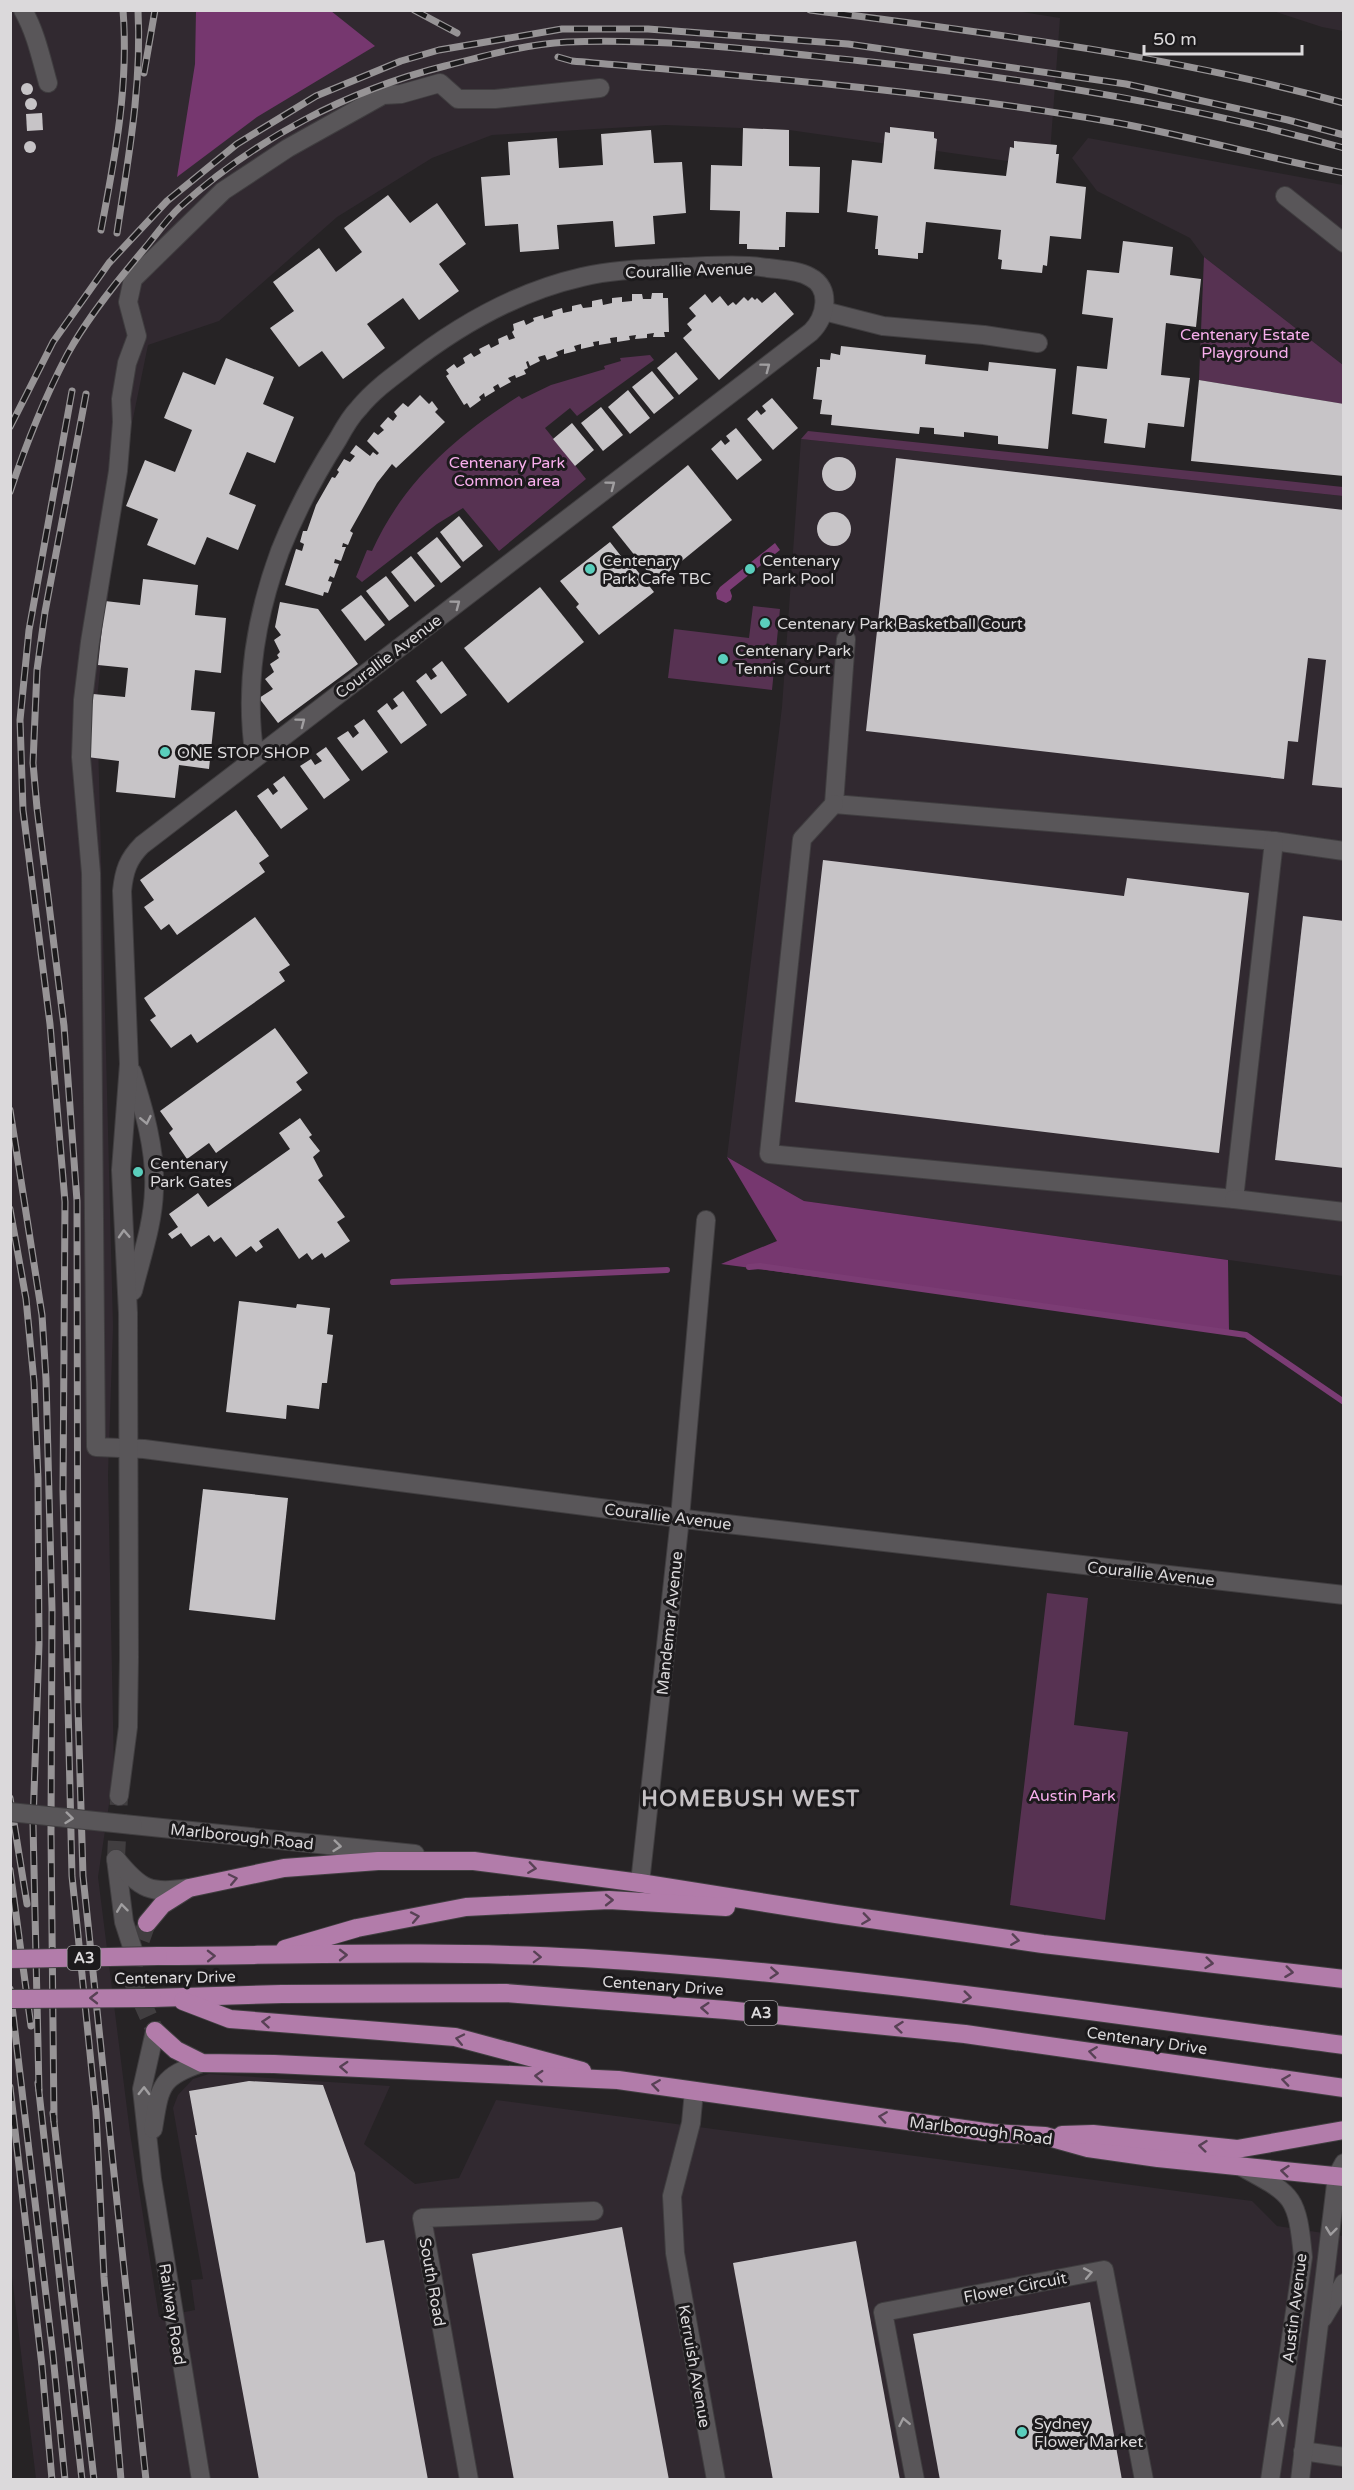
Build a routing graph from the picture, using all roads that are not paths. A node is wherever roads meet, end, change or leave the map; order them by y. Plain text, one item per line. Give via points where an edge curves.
1 (23, 10) edge
2 (48, 83) dead end
3 (600, 87) dead end
4 (1285, 196) dead end
5 (1344, 243) edge
6 (824, 311) junction
7 (1038, 343) dead end
8 (846, 639) dead end
9 (255, 758) junction
10 (834, 804) junction
11 (1275, 841) junction
12 (1344, 851) edge
13 (129, 1064) junction
14 (122, 1190) junction
15 (154, 1190) junction
16 (1234, 1199) junction
17 (1344, 1212) edge
18 (706, 1220) dead end
19 (128, 1313) junction
20 (128, 1449) junction
21 (680, 1518) junction
22 (1344, 1595) edge
23 (119, 1796) tunnel mouth
24 (10, 1812) edge
25 (474, 1861) junction
26 (640, 1883) junction
27 (189, 1888) junction
28 (836, 1914) junction
29 (147, 1923) tunnel mouth
30 (263, 1955) junction
31 (135, 1956) dead end
32 (10, 1959) edge
33 (1344, 1979) edge
34 (10, 1998) edge
35 (175, 1998) junction
36 (155, 2031) joint
37 (1344, 2045) edge
38 (202, 2063) junction
39 (618, 2080) junction
40 (1344, 2088) edge
41 (694, 2091) junction
42 (1344, 2130) edge
43 (1045, 2136) junction
44 (150, 2149) junction
45 (1240, 2166) junction
46 (1341, 2172) edge
47 (594, 2211) dead end
48 (1344, 2283) edge
49 (1319, 2325) junction
50 (1303, 2451) junction
51 (1344, 2457) edge
52 (201, 2480) edge
53 (469, 2480) edge
54 (716, 2480) edge
55 (915, 2480) edge
56 (1144, 2480) edge
57 (1270, 2480) edge
58 (1300, 2480) edge

1 - 2 street
3 - 20 street via 495,99 458,99 440,83 383,95 316,131 223,191 133,279 128,302 137,336 127,363 121,399 118,471 90,642 81,757 91,873 96,1447
4 - 5 street
6 - 7 street via 883,326
9 -> 6 street, Courallie Avenue via 811,332
6 - 9 street, Courallie Avenue via 820,286 802,273 716,266 609,272 581,277 495,308 442,338 383,384 357,410 316,473 290,525 272,575 259,621 250,700
8 - 10 street
9 - 13 street, Courallie Avenue via 142,845 125,869 122,891
10 - 11 street
10 - 16 street via 802,839 769,1154
11 - 12 street
11 - 16 street
13 - 14 street, Courallie Avenue
13 -> 15 street, Courallie Avenue via 146,1116
14 - 15 street
19 -> 14 street, Courallie Avenue
15 - 19 street, Courallie Avenue via 151,1222
16 - 17 street
18 - 21 street, Mandemar Avenue
19 - 20 street, Courallie Avenue
20 - 21 street, Courallie Avenue
20 - 23 street via 128,1715
21 - 22 street, Courallie Avenue
21 - 26 street, Mandemar Avenue
24 -> 25 street, Marlborough Road, bridge
25 -> 26 highway
27 -> 25 highway via 284,1868
26 - 28 highway
27 - 29 highway via 162,1905
31 -> 27 street via 124,1922 116,1858 146,1888 164,1892
30 -> 28 highway via 357,1928 466,1907 609,1900
28 -> 33 highway via 1043,1944
32 -> 30 highway, Centenary Drive / A3, bridge
30 -> 37 highway, Centenary Drive / A3 via 546,1957 797,1975
35 -> 34 highway, Centenary Drive / A3, bridge
39 -> 35 highway via 455,2037 230,2019
40 -> 35 highway, Centenary Drive / A3 via 965,2034 692,2007 506,1993
36 - 38 highway via 176,2050
44 -> 36 street, Railway Road via 142,2090
39 -> 38 highway
38 - 44 street, Railway Road via 178,2071 160,2090
41 -> 39 highway, Marlborough Road
43 -> 41 highway, Marlborough Road via 992,2133
41 - 54 street, Kerruish Avenue via 691,2123 672,2196 675,2253
42 -> 43 highway via 1237,2149 1093,2134
43 - 45 highway, Marlborough Road via 1088,2148
44 - 52 street, Railway Road
46 -> 45 highway, Marlborough Road
57 -> 45 street, Austin Avenue via 1303,2257 1295,2206 1284,2190
46 -> 49 street, Austin Avenue
47 - 53 street, South Road via 422,2218
48 - 49 street, Austin Avenue
49 - 50 street, Austin Avenue
50 - 51 street
50 - 58 street, Austin Avenue
55 -> 56 street, Flower Circuit via 883,2312 1104,2270

